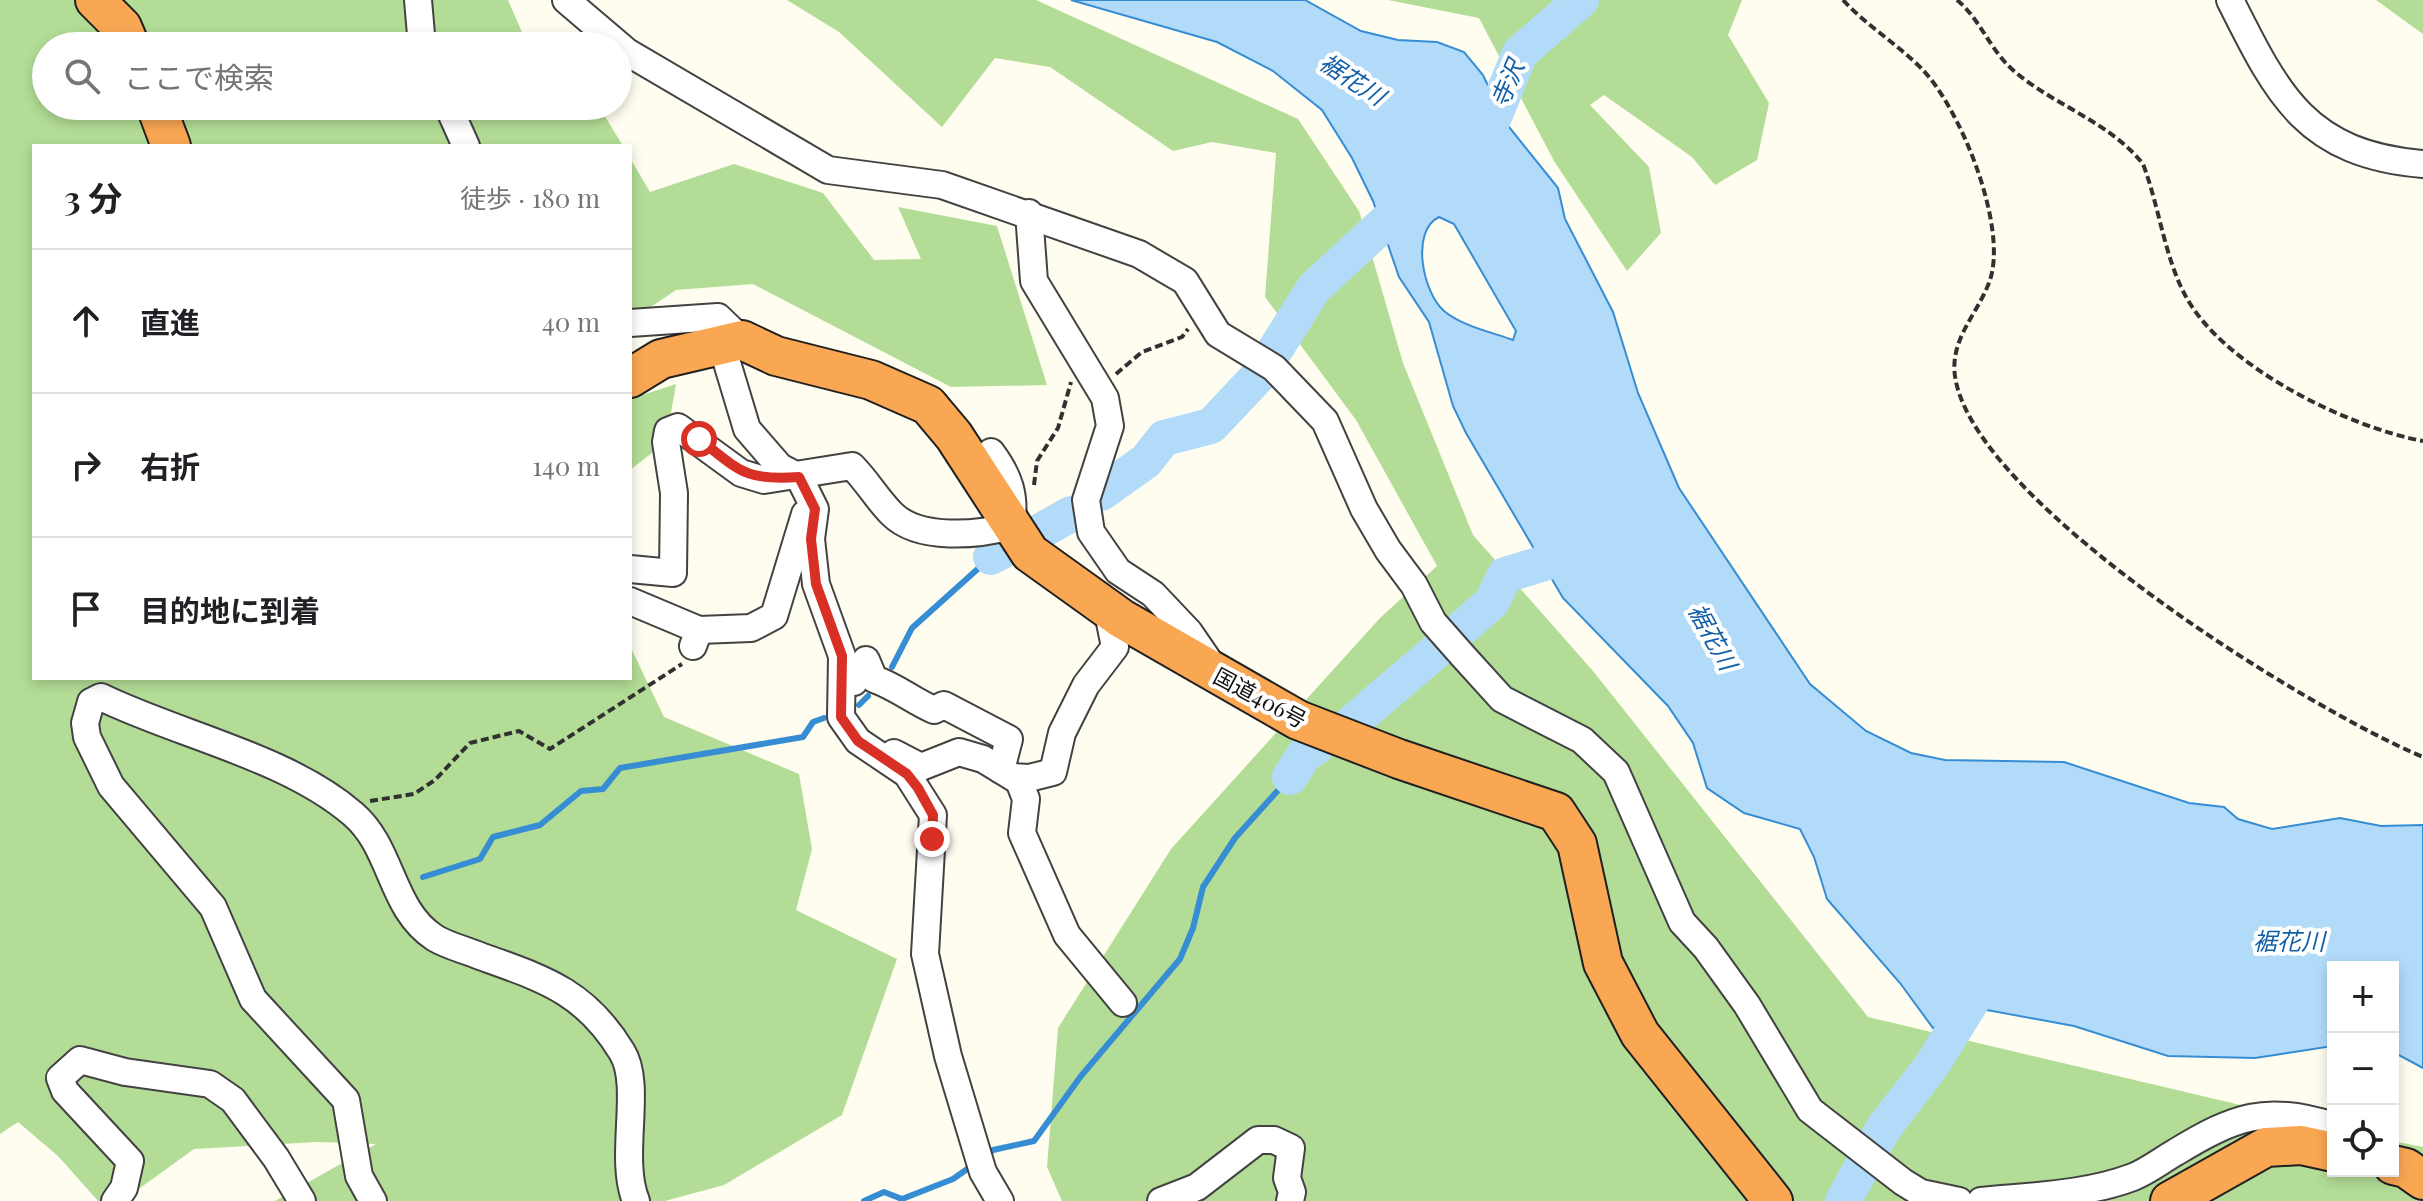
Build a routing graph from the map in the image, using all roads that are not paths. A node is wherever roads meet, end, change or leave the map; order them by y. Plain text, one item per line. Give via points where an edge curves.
1 (95, 0) edge
2 (418, 0) edge
3 (566, 0) edge
4 (2230, 0) edge
5 (124, 32) edge
6 (421, 32) edge
7 (604, 32) edge
8 (632, 55) edge
9 (161, 120) edge
10 (454, 120) edge
11 (170, 144) edge
12 (465, 144) edge
13 (2423, 164) edge
14 (1029, 213) junction
15 (632, 323) edge
16 (732, 343) junction
17 (632, 377) edge
18 (991, 452) dead end
19 (804, 488) junction
20 (1011, 526) junction
21 (632, 569) edge
22 (632, 602) edge
23 (1107, 608) junction
24 (842, 675) junction
25 (1221, 678) junction
26 (875, 752) junction
27 (1007, 774) junction
28 (1123, 1003) dead end
29 (2327, 1124) edge
30 (2327, 1151) edge
31 (115, 1201) edge
32 (302, 1201) edge
33 (373, 1201) edge
34 (636, 1201) edge
35 (1000, 1201) edge
36 (1161, 1201) edge
37 (1290, 1201) edge
38 (1773, 1201) edge
39 (1959, 1201) edge
40 (1981, 1201) edge
41 (2170, 1201) edge

1 - 5 highway
2 - 6 street
3 - 7 street
4 - 13 street via 2281,91 2316,130 2374,159
8 - 14 street via 828,170 942,185
9 - 11 highway
10 - 12 street
14 - 25 street via 1034,281 1105,398 1110,426 1086,500 1091,532 1118,571 1153,594 1189,632
14 - 39 street via 1139,254 1185,281 1218,334 1274,368 1302,395 1325,421 1364,509 1433,622 1502,699 1582,740 1616,772 1682,922 1747,1005 1799,1097 1821,1120 1921,1193
15 - 16 street via 718,317
16 - 17 highway via 661,359
16 - 19 street via 747,429
16 - 20 highway, 国道406号 via 871,380 928,405
18 - 20 street via 1005,471 1015,502
19 - 20 street via 852,466 893,516 929,531 979,534
19 - 21 street via 741,473 689,433 678,427 668,431 673,573
19 - 22 street via 774,616 751,628 696,638 688,628
19 - 24 street via 815,509 811,539 816,584 842,656
20 - 23 highway, 国道406号 via 1030,553
23 - 25 highway, 国道406号
23 - 27 street via 1115,647 1086,685 1062,733 1053,772 1029,778
24 - 26 street via 841,717 858,741
24 - 27 street via 854,682 866,660 874,679 900,688 912,700 934,710 944,705 1009,739
25 - 38 highway, 国道406号 via 1298,720 1556,812 1577,844 1603,963 1640,1034
26 - 27 street via 892,752 921,767 959,752
26 - 35 street via 907,774 933,815 925,954 983,1172
27 - 28 street via 1019,781 1026,799 1022,833 1067,935
29 - 40 street via 2299,1115 2256,1116 2218,1126 2134,1177 2076,1191
30 - 41 highway via 2301,1145 2266,1147
31 - 32 street via 130,1161 65,1091 60,1078 80,1060 210,1084 233,1100
33 - 34 street via 359,1176 346,1100 253,999 213,907 111,786 87,737 91,702 101,697 292,776 353,813 374,837 416,924 439,940 545,980 596,1012 624,1056 629,1092 627,1171
36 - 37 street via 1197,1187 1258,1140 1291,1148

